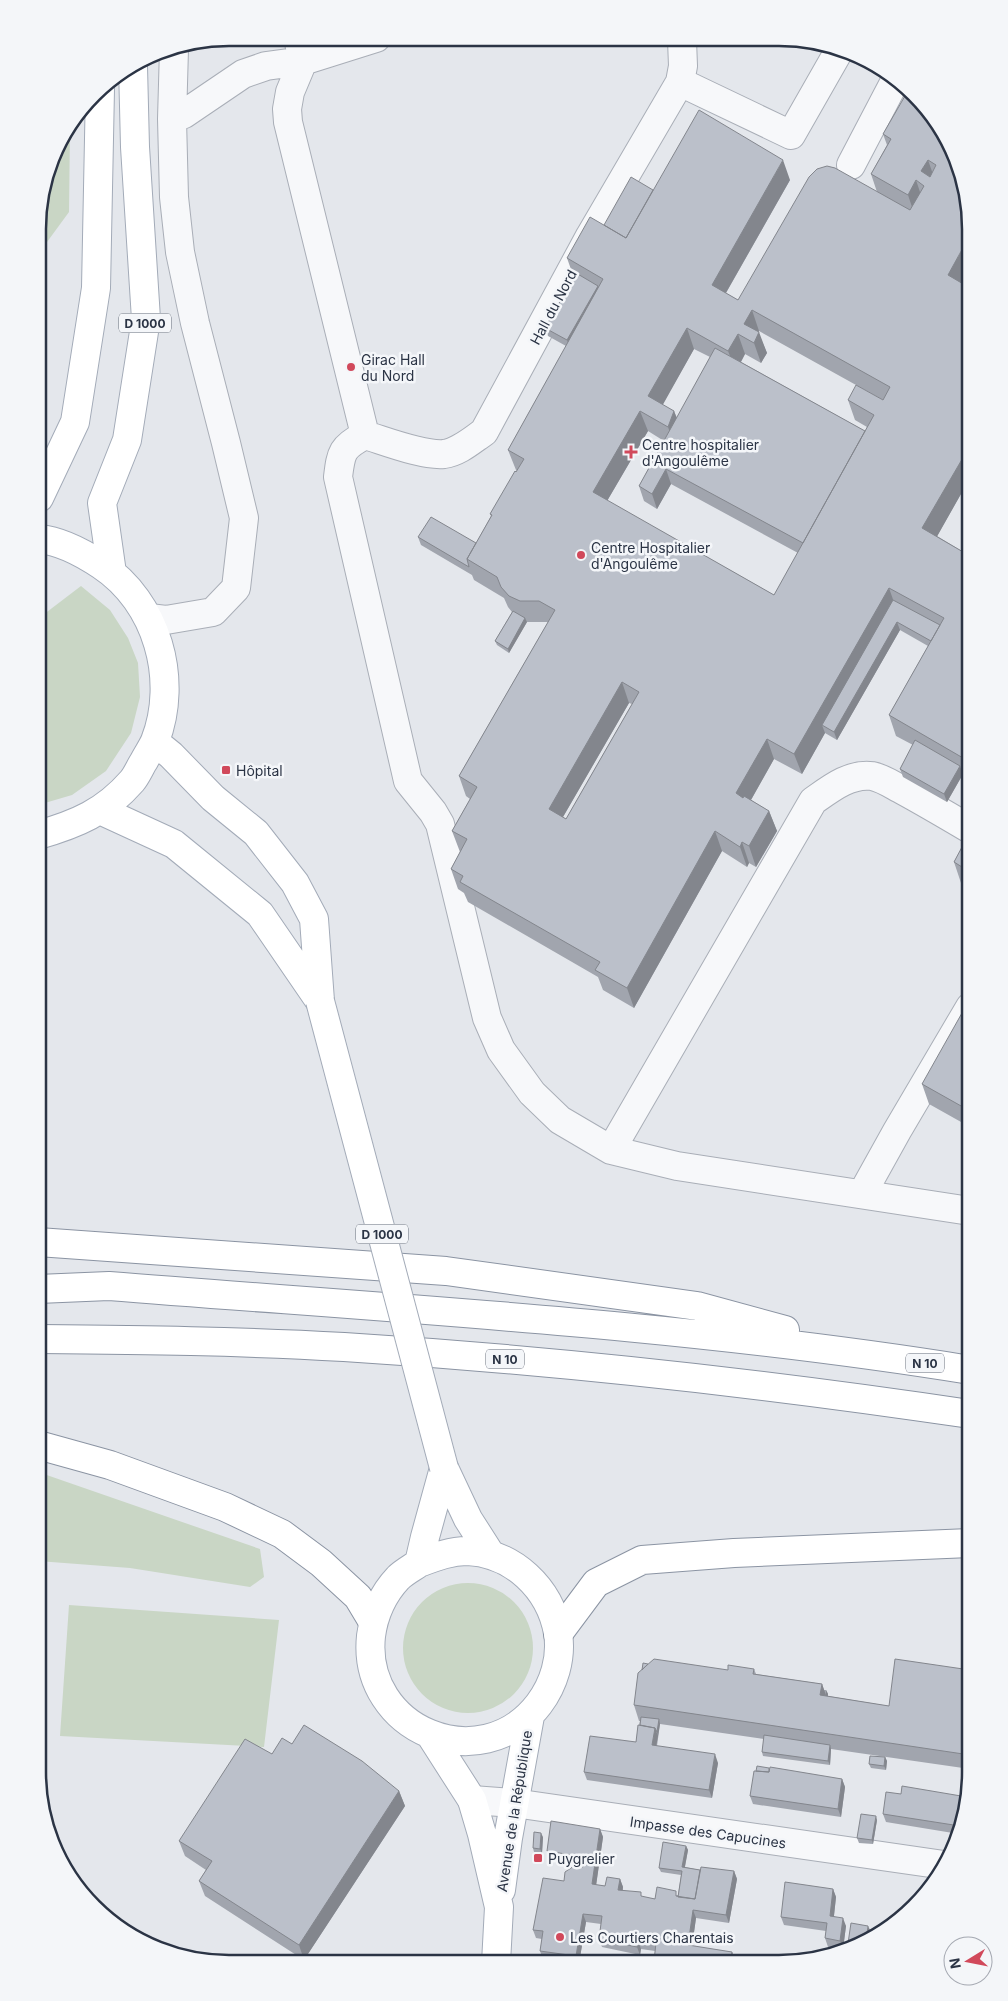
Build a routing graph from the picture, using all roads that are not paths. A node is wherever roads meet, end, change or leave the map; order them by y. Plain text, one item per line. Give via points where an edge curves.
1 (321, 46) edge
2 (682, 46) edge
3 (300, 49) edge
4 (174, 55) edge
5 (836, 55) edge
6 (134, 73) edge
7 (680, 82) junction
8 (892, 86) edge
9 (100, 100) edge
10 (172, 119) junction
11 (851, 165) dead end
12 (365, 435) junction
13 (46, 483) edge
14 (46, 540) edge
15 (112, 573) junction
16 (149, 618) junction
17 (155, 742) junction
18 (100, 810) junction
19 (962, 824) edge
20 (46, 833) edge
21 (320, 1001) junction
22 (962, 1021) edge
23 (611, 1150) junction
24 (865, 1194) junction
25 (962, 1210) edge
26 (46, 1243) edge
27 (46, 1289) edge
28 (46, 1339) edge
29 (881, 1356) junction
30 (962, 1369) edge
31 (962, 1413) edge
32 (46, 1447) edge
33 (444, 1468) junction
34 (962, 1543) edge
35 (491, 1555) junction
36 (419, 1563) junction
37 (373, 1622) junction
38 (558, 1634) junction
39 (530, 1716) junction
40 (431, 1736) junction
41 (472, 1800) junction
42 (514, 1803) junction
43 (936, 1864) edge
44 (499, 1907) junction
45 (496, 1955) edge

1 - 3 street
2 - 7 street, Hall du Nord
3 - 10 street via 243,74
3 - 12 street via 286,110 288,122
4 - 10 street
5 - 7 street via 790,135
6 - 15 main road, D 1000 via 135,147 146,319 127,440 102,503
7 - 12 street, Hall du Nord via 590,236 484,432 463,447 444,454
8 - 11 street
9 - 13 main road via 96,288 75,422
10 - 16 street via 174,197 180,252 194,323 244,518 236,588 213,612 166,620
12 - 23 street via 349,444 341,455 338,477 408,782 440,824 487,1018 500,1050 532,1093 560,1120
14 - 15 main road via 81,552
15 - 16 main road via 133,594
16 - 17 main road via 160,647 165,677 163,710
17 - 18 main road via 133,780
17 - 21 main road, D 1000 via 213,798 256,833 295,883 314,919
18 - 20 main road via 70,826
18 - 21 main road, D 1000 via 174,844 260,914
19 - 23 street via 872,776 843,781 813,801
21 - 33 main road, D 1000, bridge
22 - 24 street via 897,1131
23 - 24 street via 677,1166
24 - 25 street
26 - 29 main road via 456,1272 697,1306
27 - 29 main road, N 10 via 119,1287 706,1334
28 - 31 main road, N 10 via 342,1347 513,1360 742,1383
29 - 30 main road, N 10
32 - 37 main road via 110,1465 225,1507 282,1534 321,1563 358,1597
33 - 35 main road, D 1000 via 468,1519
33 - 36 main road, D 1000
34 - 38 main road via 642,1560 596,1583
35 - 36 main road via 466,1551 442,1554
35 - 38 main road via 516,1566 537,1584 551,1608
36 - 37 main road via 398,1578 383,1598
37 - 40 main road via 370,1649 375,1677 387,1702 407,1722
38 - 39 main road via 558,1664 548,1692
39 - 40 main road via 509,1731 484,1740 457,1741
39 - 42 main road, Avenue de la République
40 - 41 main road, Avenue de la République
41 - 42 street, Impasse des Capucines
41 - 44 main road, Avenue de la République
42 - 43 street, Impasse des Capucines
42 - 44 main road, Avenue de la République
44 - 45 main road, Avenue de la République

